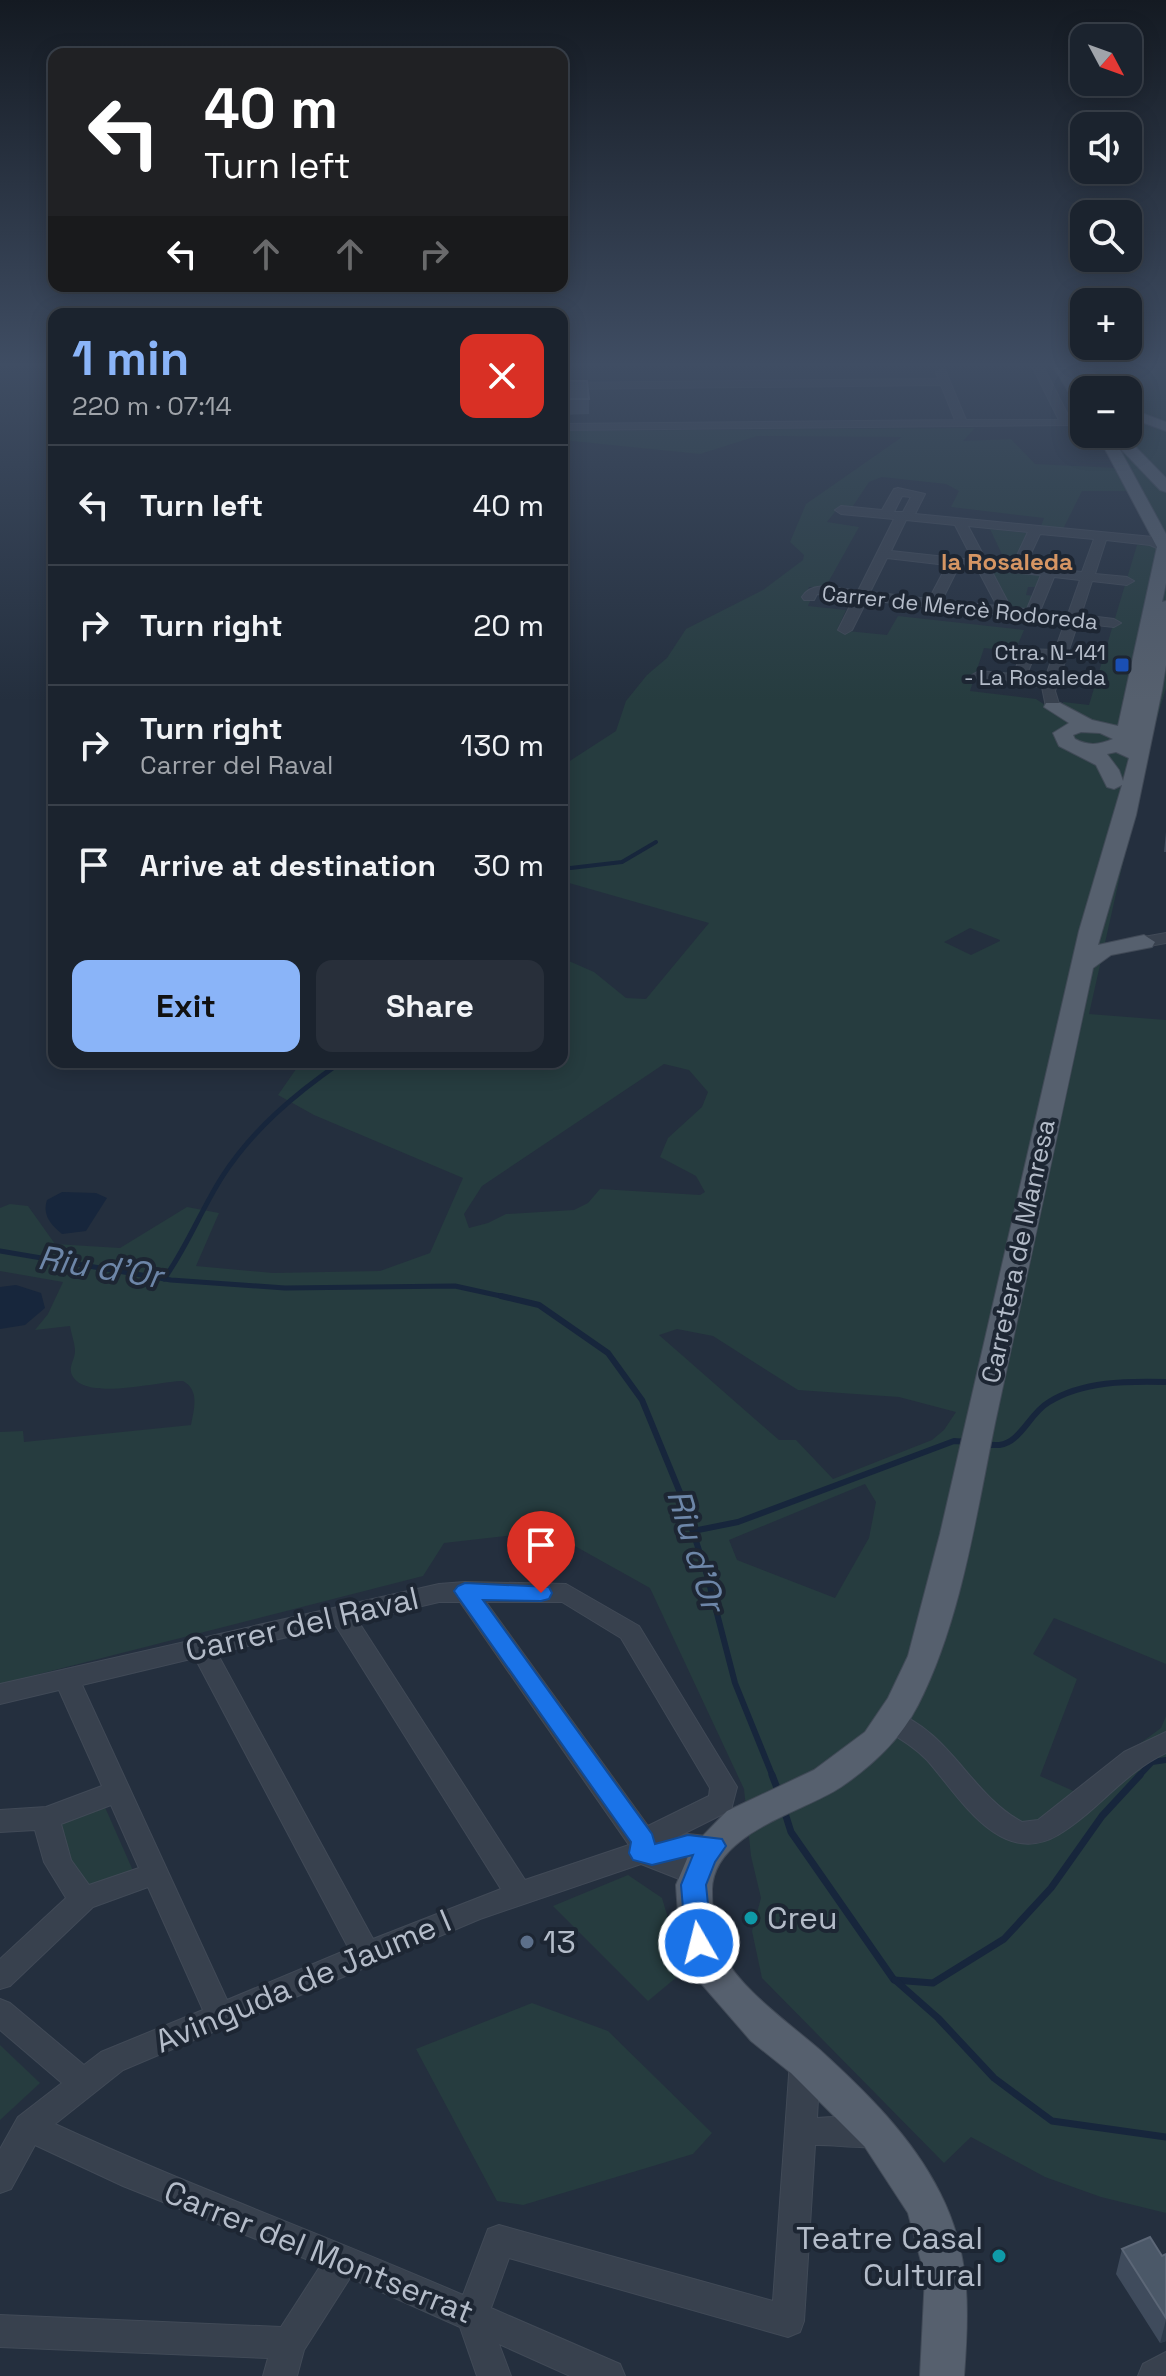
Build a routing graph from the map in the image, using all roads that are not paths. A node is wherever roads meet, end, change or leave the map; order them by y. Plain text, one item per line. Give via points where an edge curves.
1 (1130, 479) edge
2 (841, 510) dead end
3 (886, 515) junction
4 (907, 517) junction
5 (960, 523) junction
6 (1035, 530) junction
7 (1101, 537) junction
8 (1159, 544) edge
9 (888, 555) junction
10 (955, 562) junction
11 (982, 565) junction
12 (1017, 569) junction
13 (1049, 572) junction
14 (1087, 576) junction
15 (1127, 581) dead end
16 (867, 596) junction
17 (809, 597) dead end
18 (1162, 599) edge
19 (934, 603) junction
20 (1006, 611) junction
21 (1032, 614) junction
22 (1073, 618) junction
23 (1114, 623) dead end
24 (845, 630) dead end
25 (1060, 655) junction
26 (1166, 664) edge
27 (979, 675) dead end
28 (1018, 679) junction
29 (1050, 684) junction
30 (1153, 690) junction
31 (1132, 698) junction
32 (1053, 707) junction
33 (1096, 727) junction
34 (1063, 733) junction
35 (1125, 740) junction
36 (1081, 749) junction
37 (1114, 783) junction
38 (1129, 798) junction
39 (1094, 922) junction
40 (1155, 940) edge
41 (1082, 965) junction
42 (465, 1591) junction
43 (342, 1615) junction
44 (202, 1648) junction
45 (67, 1679) junction
46 (0, 1694) edge
47 (891, 1721) junction
48 (1166, 1742) edge
49 (118, 1791) junction
50 (47, 1818) junction
51 (0, 1821) edge
52 (646, 1849) junction
53 (705, 1861) junction
54 (156, 1873) junction
55 (519, 1894) junction
56 (83, 1899) junction
57 (367, 1955) junction
58 (0, 1977) edge
59 (0, 2012) edge
60 (220, 2016) junction
61 (805, 2061) junction
62 (83, 2083) junction
63 (29, 2127) junction
64 (802, 2132) junction
65 (879, 2134) junction
66 (0, 2179) edge
67 (344, 2259) junction
68 (472, 2314) junction
69 (0, 2331) edge
70 (289, 2343) junction
71 (1166, 2368) edge
72 (280, 2376) edge
73 (494, 2376) edge
74 (608, 2376) edge
75 (942, 2376) edge
76 (1155, 2376) edge

1 - 8 main road via 1151,515
2 - 3 street
3 - 4 street
3 - 4 street via 898,492 919,494
4 - 5 street
4 - 9 street
5 - 6 street
5 - 11 street
6 - 7 street
6 - 12 street
7 - 8 street
7 - 14 street
8 - 18 main road
9 - 10 street
9 - 16 street
10 - 11 street
10 - 19 street
11 - 12 street
11 - 20 street
12 - 13 street
13 - 14 street
13 - 21 street
14 - 15 street
14 - 22 street
16 - 17 street, Carrer de Mercè Rodoreda via 813,590
16 - 19 street, Carrer de Mercè Rodoreda
16 - 24 street
18 - 30 main road
18 - 31 main road
19 - 20 street, Carrer de Mercè Rodoreda
20 - 21 street, Carrer de Mercè Rodoreda
21 - 22 street, Carrer de Mercè Rodoreda
22 - 23 street, Carrer de Mercè Rodoreda
22 - 25 street
25 - 28 street via 1029,652
25 - 29 street
26 - 30 main road
27 - 28 street
28 - 29 street
29 - 32 street
30 - 35 main road via 1134,736
30 - 38 main road, Carretera de Manresa
31 - 33 main road via 1120,720
31 - 35 main road
32 - 33 main road
32 - 34 main road via 1067,724
33 - 34 main road via 1076,726
33 - 35 main road
34 - 36 main road via 1066,742
35 - 36 main road via 1103,751
35 - 37 main road
35 - 38 main road via 1130,750
36 - 37 main road via 1103,759
37 - 39 main road via 1088,897 1086,918
38 - 39 main road, Carretera de Manresa
39 - 40 main road via 1116,936
39 - 41 main road, Carretera de Manresa
40 - 41 main road via 1104,950
41 - 47 main road, Carretera de Manresa via 924,1656
42 - 43 street, Carrer del Raval
42 - 52 street
42 - 52 street, Carrer del Raval via 566,1593 630,1632 724,1787 721,1802
43 - 44 street, Carrer del Raval
43 - 55 street
44 - 45 street, Carrer del Raval
44 - 57 street
45 - 46 street, Carrer del Raval
45 - 49 street
47 - 48 street via 935,1751 998,1823 1021,1835 1045,1830 1143,1751
47 - 53 main road, Carretera de Manresa via 858,1759 739,1821
49 - 50 street
49 - 54 street
50 - 51 street
50 - 56 street via 51,1849
52 - 53 street
52 - 55 street, Avinguda de Jaume I
53 - 61 main road via 693,1896 699,1943 712,1970 765,2029
54 - 56 street
54 - 60 street
55 - 57 street, Avinguda de Jaume I
56 - 58 street
57 - 60 street, Avinguda de Jaume I
59 - 62 street
60 - 62 street, Avinguda de Jaume I via 112,2061
61 - 64 street
61 - 65 main road
62 - 63 street, Avinguda de Jaume I
63 - 66 street, Avinguda de Jaume I
63 - 67 street, Carrer del Montserrat via 134,2176
64 - 65 street
64 - 68 street via 788,2321 499,2240
65 - 75 main road via 911,2179 937,2238 946,2276
67 - 68 street, Carrer del Montserrat
67 - 70 street
68 - 73 street
68 - 74 street, Carrer del Montserrat
69 - 70 street
70 - 72 street
71 - 76 street

